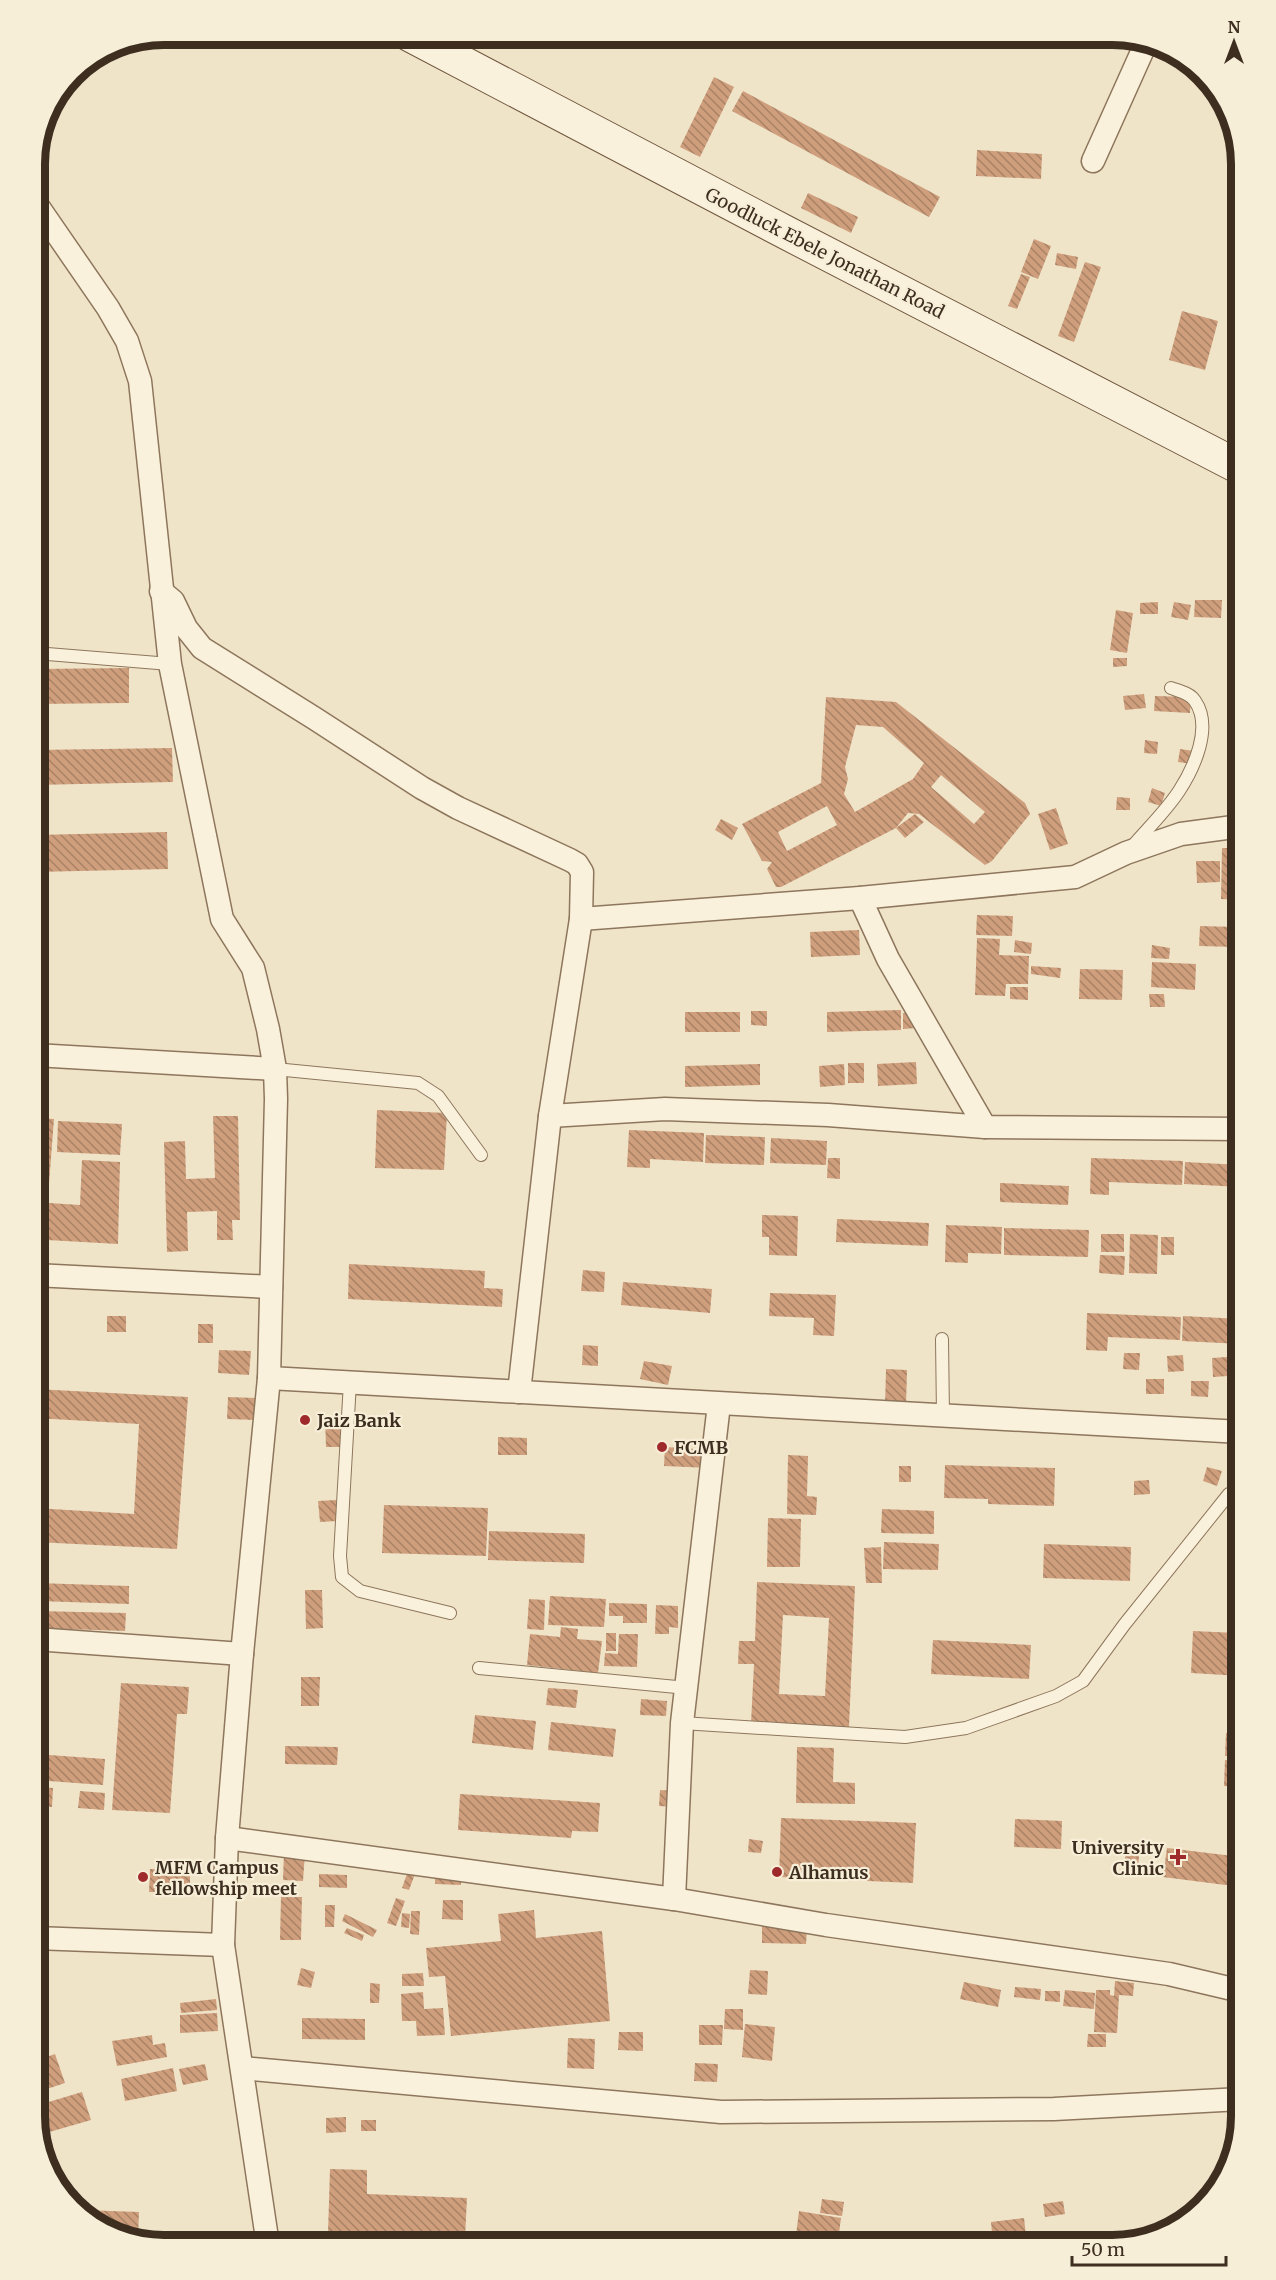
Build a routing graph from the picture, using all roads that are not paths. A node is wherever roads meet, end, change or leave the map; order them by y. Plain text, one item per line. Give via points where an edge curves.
1 (429, 45) edge
2 (1143, 49) edge
3 (1093, 161) dead end
4 (45, 217) edge
5 (1231, 462) edge
6 (161, 591) junction
7 (45, 654) edge
8 (170, 664) junction
9 (1171, 688) dead end
10 (1231, 827) edge
11 (1126, 853) junction
12 (860, 898) junction
13 (581, 919) junction
14 (45, 1056) edge
15 (275, 1069) junction
16 (550, 1116) junction
17 (985, 1127) junction
18 (1231, 1129) edge
19 (481, 1155) dead end
20 (45, 1276) edge
21 (272, 1287) junction
22 (942, 1339) dead end
23 (269, 1378) junction
24 (350, 1382) junction
25 (519, 1392) junction
26 (719, 1404) junction
27 (943, 1416) junction
28 (1231, 1431) edge
29 (1228, 1494) dead end
30 (450, 1613) dead end
31 (45, 1641) edge
32 (242, 1654) junction
33 (479, 1668) dead end
34 (687, 1688) junction
35 (682, 1723) junction
36 (226, 1838) junction
37 (674, 1899) junction
38 (45, 1938) edge
39 (223, 1945) junction
40 (1231, 1988) edge
41 (242, 2068) junction
42 (1231, 2100) edge
43 (267, 2235) edge

1 - 5 main road, Goodluck Ebele Jonathan Road
2 - 3 street
4 - 6 street via 108,308 127,341 141,381
6 - 8 street
6 - 13 street via 172,601 202,648 422,788 577,864 583,881
7 - 8 lane
8 - 15 street via 222,919 253,968
9 - 11 lane via 1194,699 1203,717 1198,753 1179,792
10 - 11 street via 1181,834
11 - 12 street via 1075,877
12 - 13 street
12 - 17 street via 888,959
13 - 16 street
14 - 15 street
15 - 19 lane via 418,1083 438,1096
15 - 21 street
16 - 17 street via 665,1109 828,1115
16 - 25 street
17 - 18 street
20 - 21 street
21 - 23 street
22 - 27 lane
23 - 24 street
23 - 32 street
24 - 25 street
24 - 30 lane via 342,1577 360,1591
25 - 26 street
26 - 27 street
26 - 34 street
27 - 28 street
29 - 35 lane via 1083,1681 1056,1696 966,1728 905,1737
31 - 32 street
32 - 36 street
33 - 34 lane
34 - 35 street
35 - 37 street
36 - 37 street
36 - 39 street
37 - 40 street via 1170,1974
38 - 39 street
39 - 41 street
41 - 42 street via 721,2112 1054,2109
41 - 43 street

